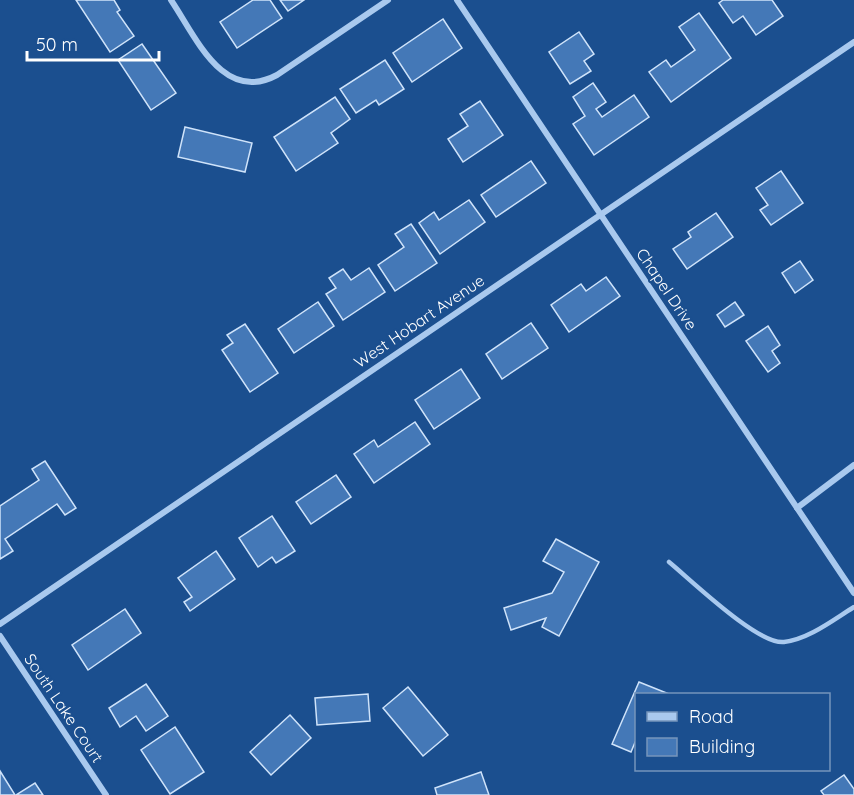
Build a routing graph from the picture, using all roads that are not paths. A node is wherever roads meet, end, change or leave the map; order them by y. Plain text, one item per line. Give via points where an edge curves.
1 (171, 0) edge
2 (388, 0) edge
3 (457, 0) edge
4 (854, 42) edge
5 (600, 215) junction
6 (854, 465) edge
7 (797, 508) junction
8 (669, 562) dead end
9 (854, 593) edge
10 (854, 608) edge
11 (0, 624) edge
12 (0, 636) edge
13 (106, 795) edge

1 - 2 street via 213,63 233,80 245,83 263,82 277,75
3 - 5 street, Chapel Drive
4 - 5 street, West Hobart Avenue
5 - 7 street, Chapel Drive
5 - 11 street, West Hobart Avenue
6 - 7 street
7 - 9 street, Chapel Drive
8 - 10 lane via 767,639 783,642 802,637
12 - 13 street, South Lake Court

